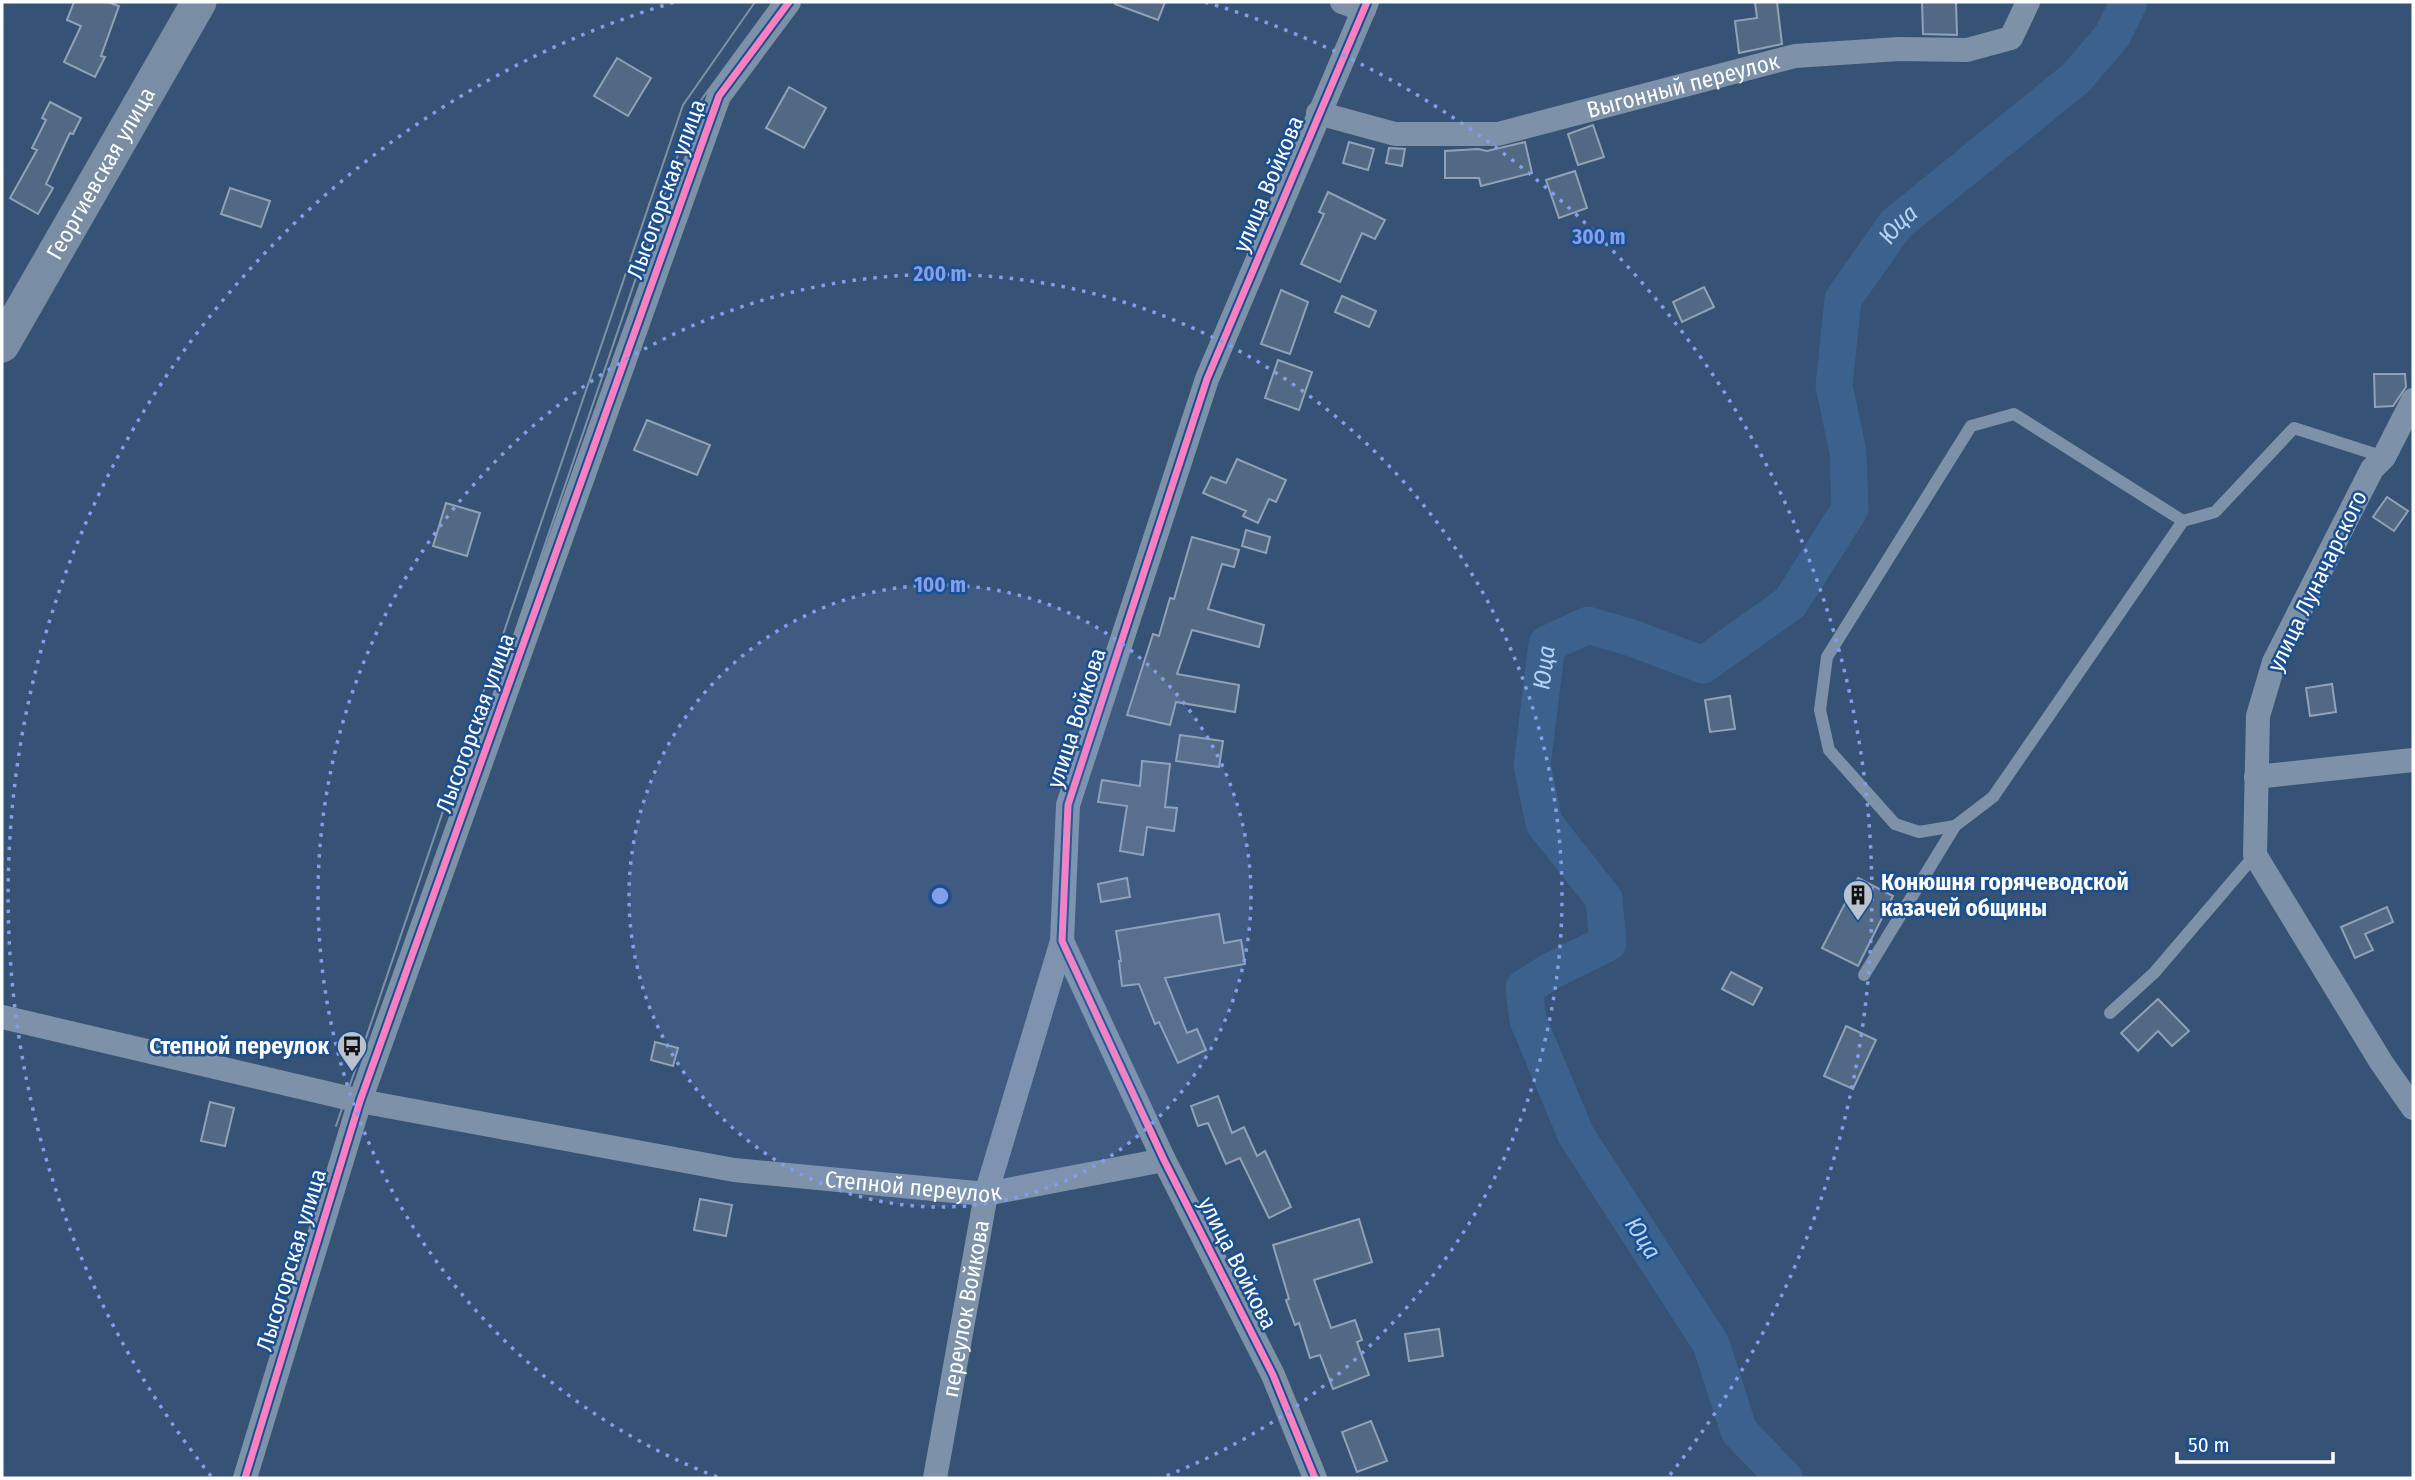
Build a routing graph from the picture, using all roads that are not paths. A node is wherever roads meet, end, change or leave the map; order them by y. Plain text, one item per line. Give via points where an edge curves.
1 (199, 2) edge
2 (789, 2) edge
3 (2028, 2) edge
4 (1358, 4) edge
5 (1318, 113) junction
6 (2, 345) edge
7 (2413, 400) edge
8 (2384, 457) junction
9 (2183, 521) junction
10 (2413, 760) edge
11 (2256, 778) junction
12 (1955, 826) junction
13 (2255, 855) junction
14 (1062, 941) junction
15 (1864, 975) dead end
16 (2110, 1013) dead end
17 (2, 1017) edge
18 (360, 1101) junction
19 (2413, 1108) edge
20 (1164, 1160) junction
21 (986, 1194) junction
22 (245, 1478) edge
23 (935, 1478) edge
24 (1315, 1478) edge

1 - 6 main road, Георгиевская улица
2 - 18 street, Лысогорская улица via 719,96
3 - 5 street, Выгонный переулок via 2011,38 1967,50 1795,56 1498,134 1395,134
4 - 5 street, улица Войкова
5 - 14 street, улица Войкова via 1207,379 1068,805
7 - 8 street, улица Луначарского
8 - 9 lane via 2294,428 2215,512
8 - 11 street, улица Луначарского via 2372,469 2274,662 2258,716
9 - 12 lane via 1993,797
9 - 12 lane via 2014,414 1971,426 1827,657 1820,710 1829,750 1895,824 1919,832
10 - 11 street
11 - 13 street, улица Луначарского
12 - 15 lane
13 - 16 lane via 2154,973
13 - 19 street
14 - 20 street, улица Войкова
14 - 21 street, переулок Войкова
17 - 18 street, Степной переулок
18 - 21 street, Степной переулок via 734,1170
18 - 22 street, Лысогорская улица
20 - 21 street, Степной переулок
20 - 24 street, улица Войкова via 1273,1375
21 - 23 street, переулок Войкова

